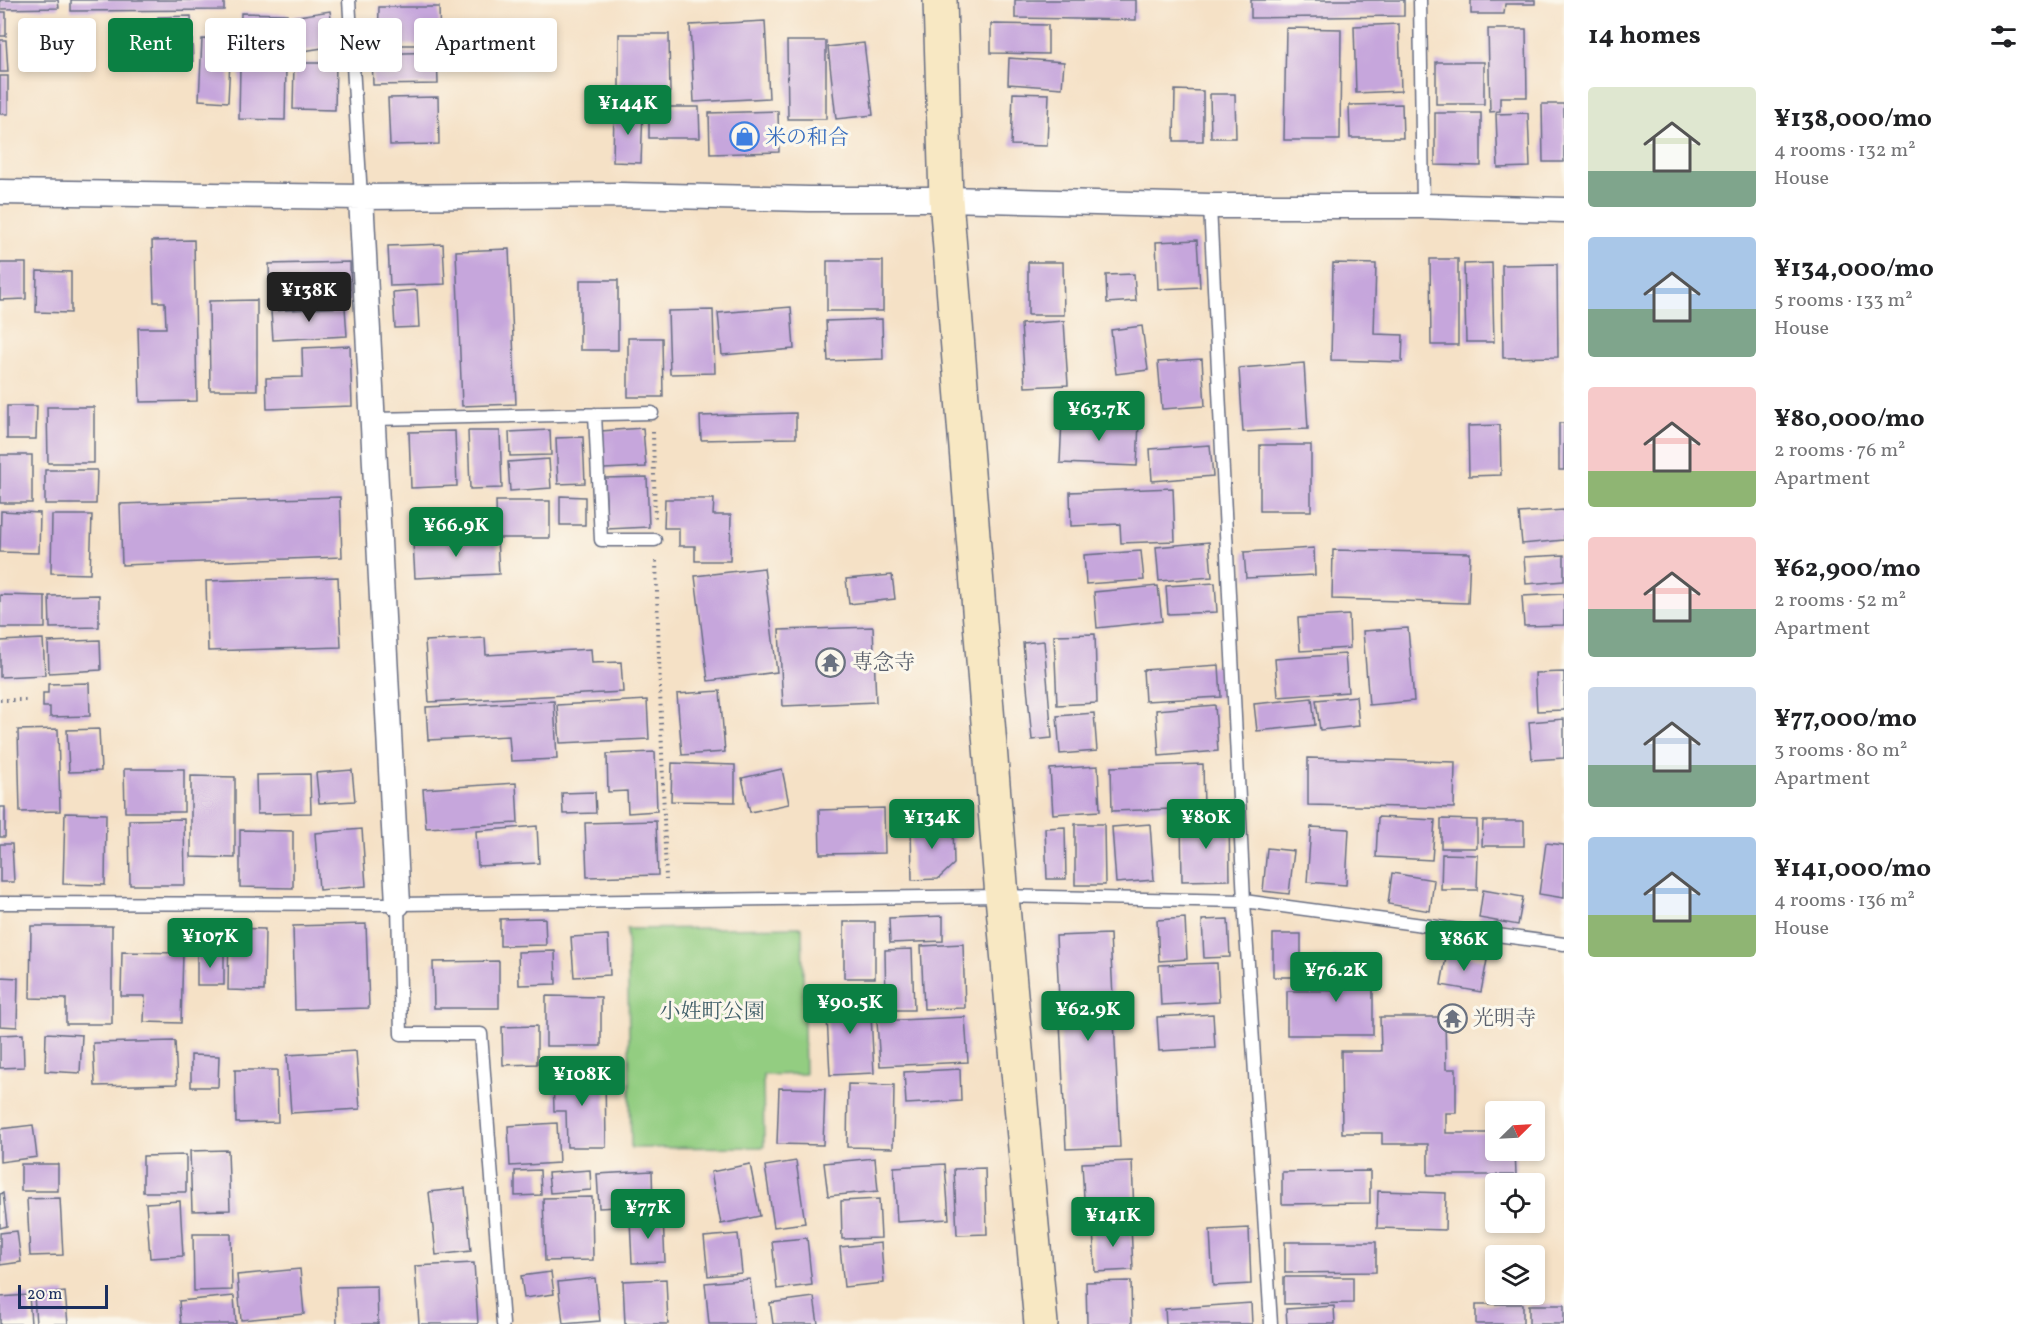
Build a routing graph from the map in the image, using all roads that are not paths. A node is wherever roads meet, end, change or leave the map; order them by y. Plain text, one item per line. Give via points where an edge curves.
1 (349, 0) edge
2 (939, 0) edge
3 (1420, 0) edge
4 (0, 192) edge
5 (361, 196) junction
6 (946, 199) junction
7 (1210, 206) junction
8 (1423, 206) junction
9 (1564, 210) edge
10 (652, 413) road end
11 (595, 414) junction
12 (373, 419) junction
13 (655, 540) road end
14 (1002, 896) junction
15 (1244, 901) junction
16 (0, 903) edge
17 (398, 904) junction
18 (1564, 944) edge
19 (503, 1324) edge
20 (1041, 1324) edge
21 (1271, 1324) edge

1 - 5 lane
2 - 6 street
3 - 8 lane
4 - 5 street
5 - 6 street
5 - 12 street
6 - 7 street
6 - 14 street
7 - 8 street
7 - 15 lane
8 - 9 street
10 - 11 lane
11 - 12 lane
11 - 13 lane via 601,540
12 - 17 street
14 - 15 lane
14 - 17 lane
14 - 20 street
15 - 18 lane
15 - 21 lane
16 - 17 lane
17 - 19 lane via 401,1034 481,1034

